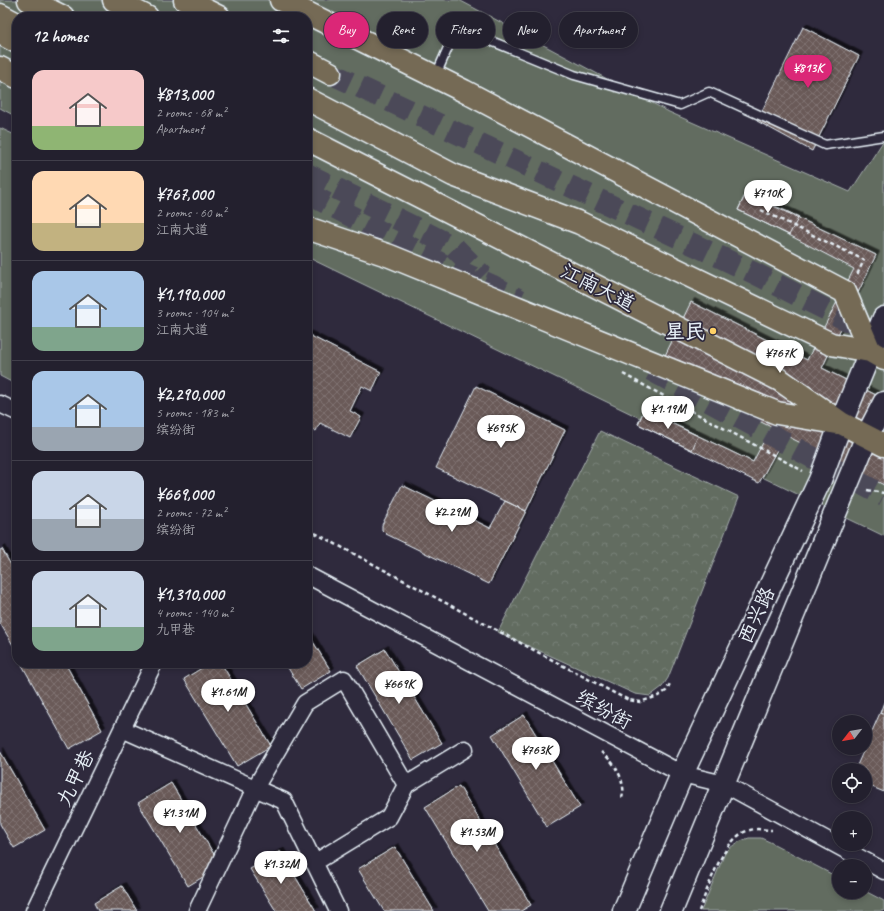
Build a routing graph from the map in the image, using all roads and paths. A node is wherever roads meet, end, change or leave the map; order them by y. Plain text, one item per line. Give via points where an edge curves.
1 (29, 0) edge
2 (114, 0) edge
3 (185, 0) edge
4 (281, 0) edge
5 (305, 5) edge
6 (53, 12) edge
7 (137, 12) edge
8 (209, 12) edge
9 (0, 15) edge
10 (12, 21) edge
11 (0, 33) edge
12 (12, 39) edge
13 (312, 64) edge
14 (0, 68) edge
15 (330, 73) tunnel mouth
16 (12, 74) edge
17 (436, 77) junction
18 (312, 102) edge
19 (884, 136) edge
20 (312, 142) edge
21 (761, 210) dead end
22 (312, 230) edge
23 (824, 240) dead end
24 (884, 318) edge
25 (877, 355) edge
26 (884, 403) edge
27 (0, 404) edge
28 (12, 410) edge
29 (841, 423) junction
30 (875, 440) edge
31 (315, 533) dead end
32 (312, 578) edge
33 (152, 668) edge
34 (671, 682) dead end
35 (122, 729) junction
36 (465, 749) dead end
37 (600, 751) dead end
38 (682, 774) junction
39 (724, 784) junction
40 (406, 785) junction
41 (255, 788) junction
42 (622, 800) dead end
43 (772, 830) dead end
44 (314, 863) junction
45 (884, 871) edge
46 (34, 911) edge
47 (197, 911) edge
48 (338, 911) edge
49 (624, 911) edge
50 (671, 911) edge
51 (698, 911) edge

1 - 6 main road
2 - 7 main road
3 - 8 main road
4 - 5 main road
5 - 17 main road
9 - 10 main road
11 - 12 main road
13 - 15 main road
14 - 16 main road
17 - 19 lane via 457,27 574,75 680,105 709,92 825,145
17 - 25 main road via 845,292
18 - 25 main road via 453,175 580,223 832,344
20 - 29 main road, 江南大道 via 780,380
21 - 23 path
22 - 29 main road via 390,256 777,413
24 - 25 main road, 西兴路
25 - 29 main road, 西兴路
26 - 30 main road, 西兴路
27 - 28 street
29 - 30 main road, 江南大道
29 - 38 main road, 西兴路 via 820,480
30 - 39 main road, 西兴路
31 - 34 path via 629,700 640,702 658,696 666,691
32 - 38 street, 缤纷街
33 - 35 street, 九甲巷
35 - 41 street
35 - 46 street, 九甲巷
36 - 40 street
37 - 42 path via 618,772 624,788
38 - 39 street, 缤纷街
38 - 49 main road, 西兴路
39 - 45 street, 缤纷街
39 - 50 main road, 西兴路
40 - 41 street via 344,679 305,702
40 - 44 street via 389,817
41 - 44 street via 284,801
41 - 47 street
43 - 51 path via 749,830 735,838 724,851
44 - 48 street

